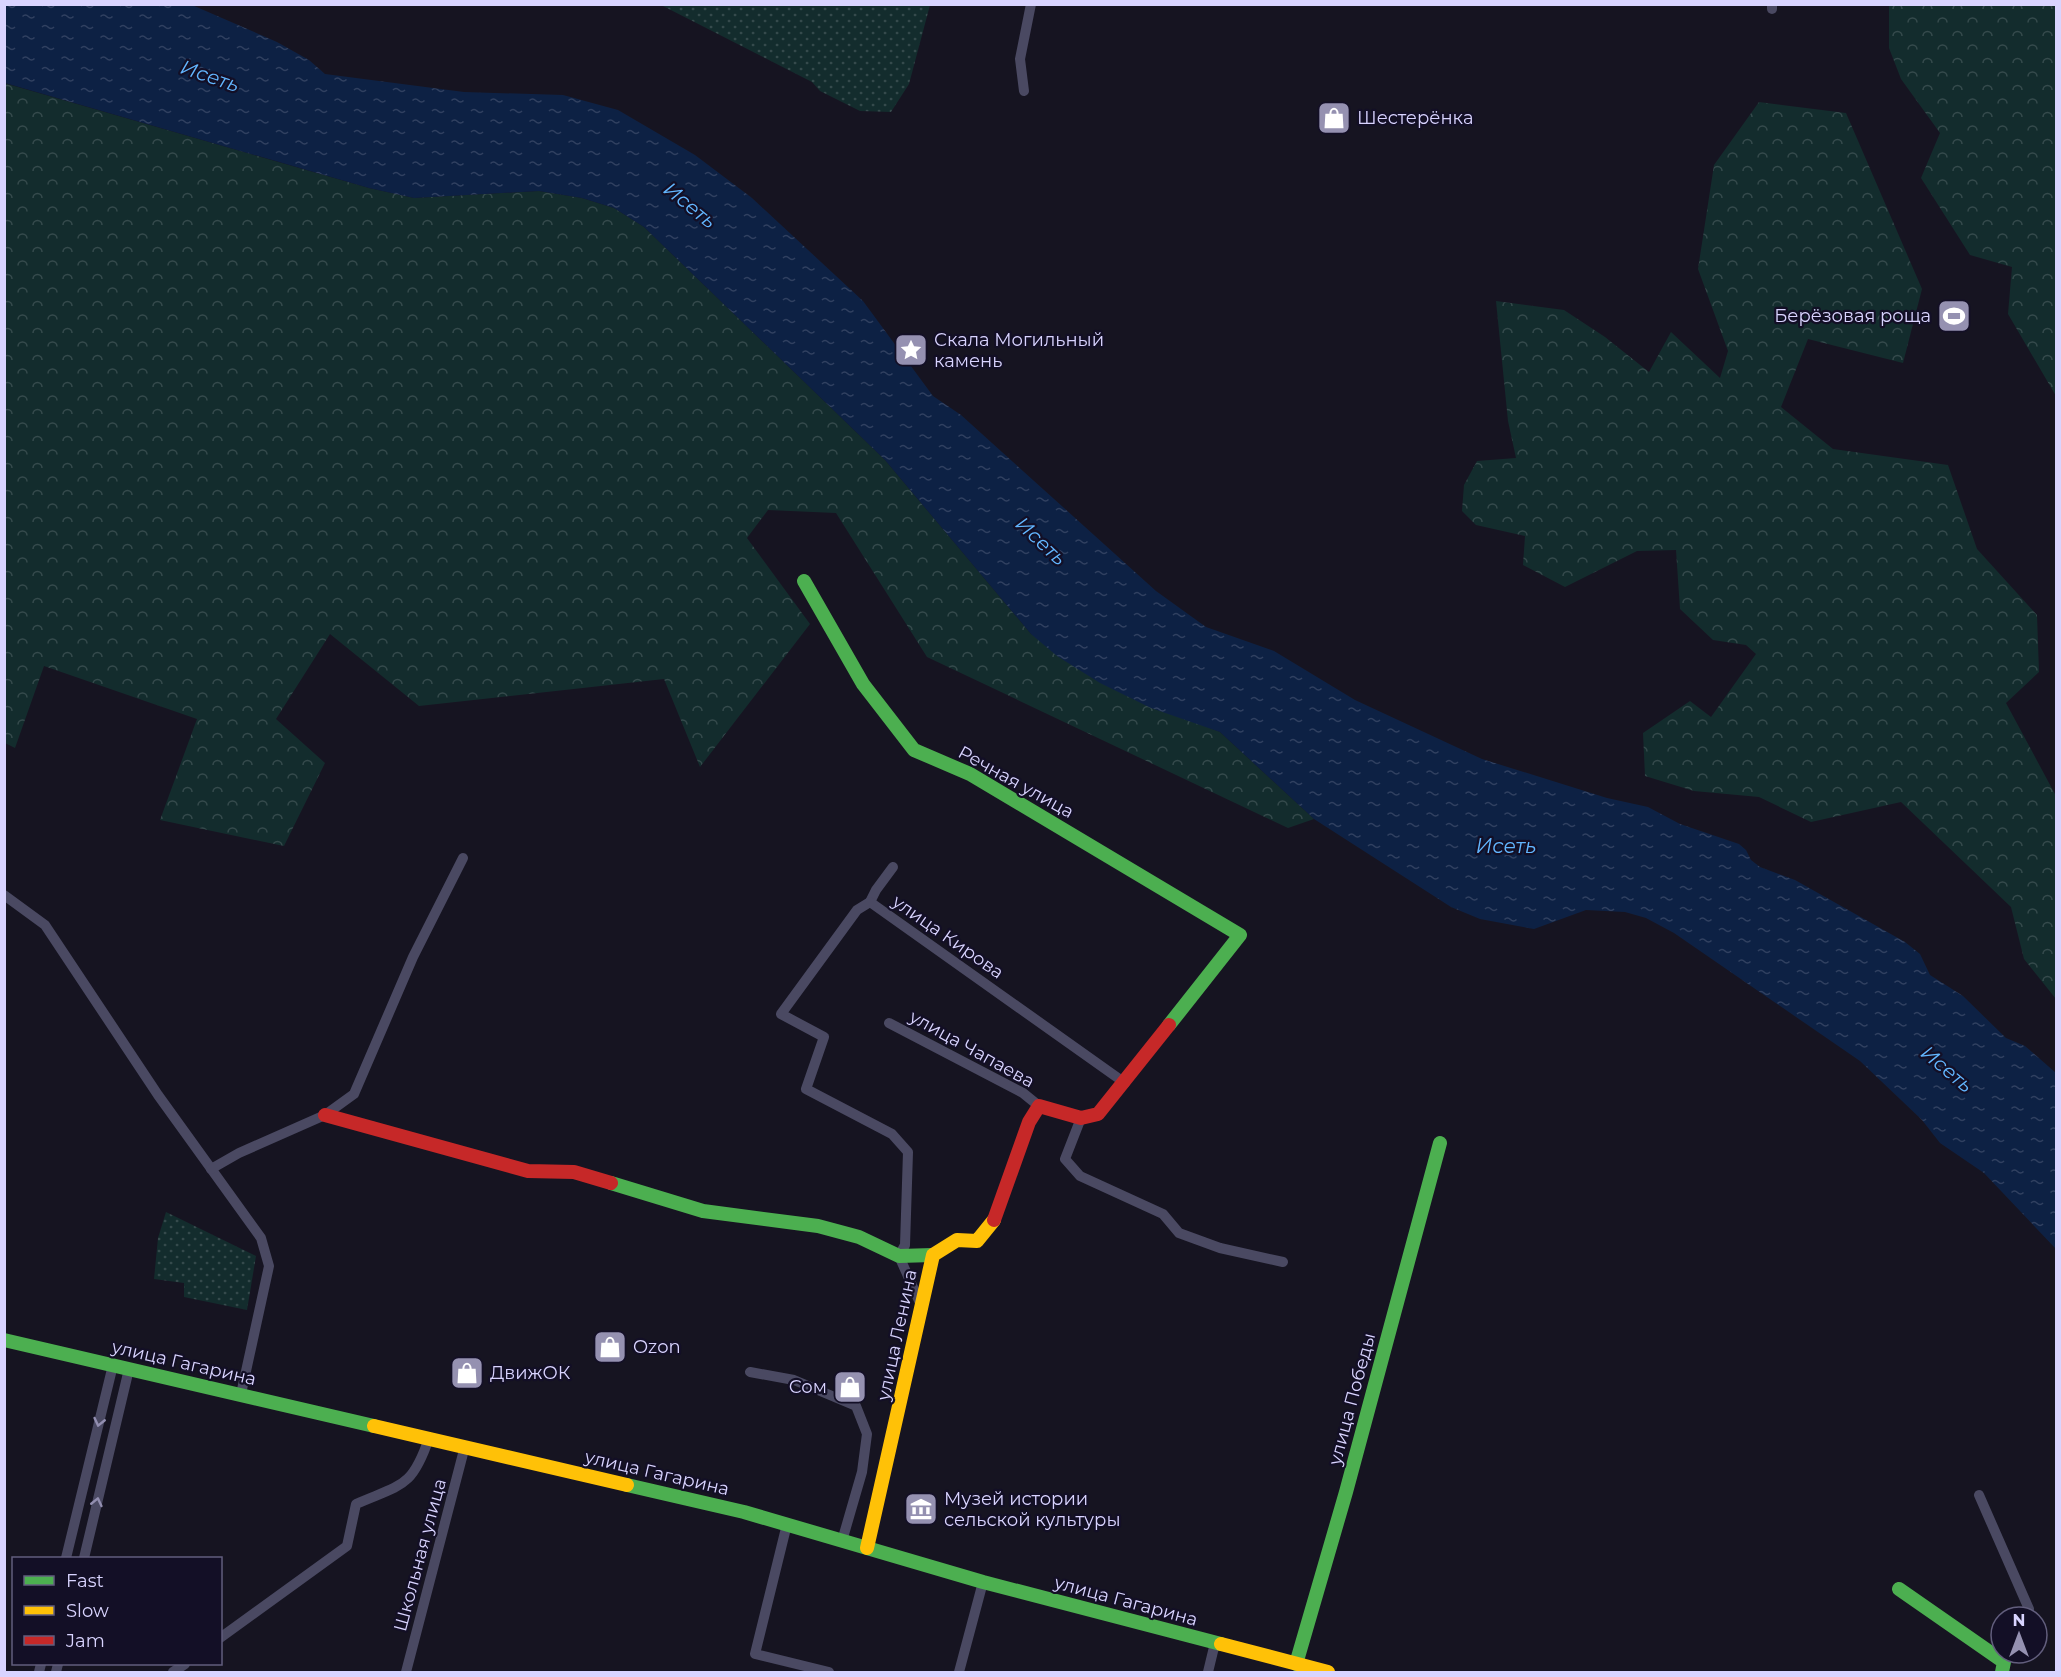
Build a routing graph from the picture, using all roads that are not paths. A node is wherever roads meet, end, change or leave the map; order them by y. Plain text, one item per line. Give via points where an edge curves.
1 (1031, 4) edge
2 (1024, 91) dead end
3 (804, 581) dead end
4 (463, 858) dead end
5 (893, 867) dead end
6 (4, 895) edge
7 (870, 902) junction
8 (889, 1023) dead end
9 (1125, 1083) junction
10 (1039, 1106) junction
11 (325, 1115) junction
12 (1081, 1119) junction
13 (1440, 1143) dead end
14 (211, 1169) junction
15 (933, 1255) junction
16 (899, 1256) junction
17 (1283, 1262) dead end
18 (920, 1303) junction
19 (4, 1340) edge
20 (113, 1365) junction
21 (129, 1369) junction
22 (750, 1372) dead end
23 (241, 1394) junction
24 (429, 1438) junction
25 (465, 1446) junction
26 (1979, 1495) dead end
27 (788, 1524) junction
28 (842, 1541) junction
29 (867, 1548) junction
30 (66, 1557) edge
31 (84, 1557) edge
32 (983, 1582) junction
33 (1899, 1589) dead end
34 (2028, 1605) edge
35 (222, 1637) edge
36 (1215, 1643) junction
37 (1989, 1651) edge
38 (1296, 1664) junction
39 (406, 1672) edge
40 (829, 1672) edge
41 (959, 1672) edge
42 (1208, 1672) edge
43 (1328, 1672) edge

1 - 2 street via 1020,59
3 - 9 street, Речная улица via 863,684 914,750 970,774 1240,935
4 - 11 street via 413,957 354,1094
5 - 7 street
6 - 14 street via 45,925
7 - 9 street, улица Кирова
7 - 16 street, улица Кирова via 857,910 781,1014 824,1037 806,1089 892,1134 908,1152 904,1245
8 - 10 street, улица Чапаева via 1023,1093
9 - 12 street via 1098,1114
10 - 12 street
10 - 15 street, улица Ленина via 1029,1122 994,1221 977,1241 957,1240
11 - 14 street
11 - 16 street via 528,1171 574,1172 702,1211 818,1226 860,1237
12 - 17 street via 1065,1159 1080,1176 1163,1214 1179,1233 1220,1248
13 - 38 street, улица Победы
14 - 23 street via 261,1238 269,1266
15 - 16 street
15 - 18 street, улица Ленина
16 - 18 street
18 - 29 street, улица Ленина via 919,1323
19 - 20 street, улица Гагарина
20 - 21 street, улица Гагарина
20 -> 30 street
21 - 23 street, улица Гагарина
31 -> 21 street
22 - 28 street via 794,1380 855,1406 867,1434 862,1472
23 - 24 street, улица Гагарина
24 - 25 street, улица Гагарина
24 - 35 street via 420,1464 404,1483 356,1504 347,1546
25 - 27 street, улица Гагарина
25 - 39 street, Школьная улица
26 - 34 street
27 - 28 street, улица Гагарина
27 - 40 street via 754,1654
28 - 29 street, улица Гагарина
29 - 32 street, улица Гагарина
32 - 36 street, улица Гагарина
32 - 41 street
33 - 37 street
36 - 38 street, улица Гагарина
36 - 42 street
38 - 43 street, улица Гагарина

